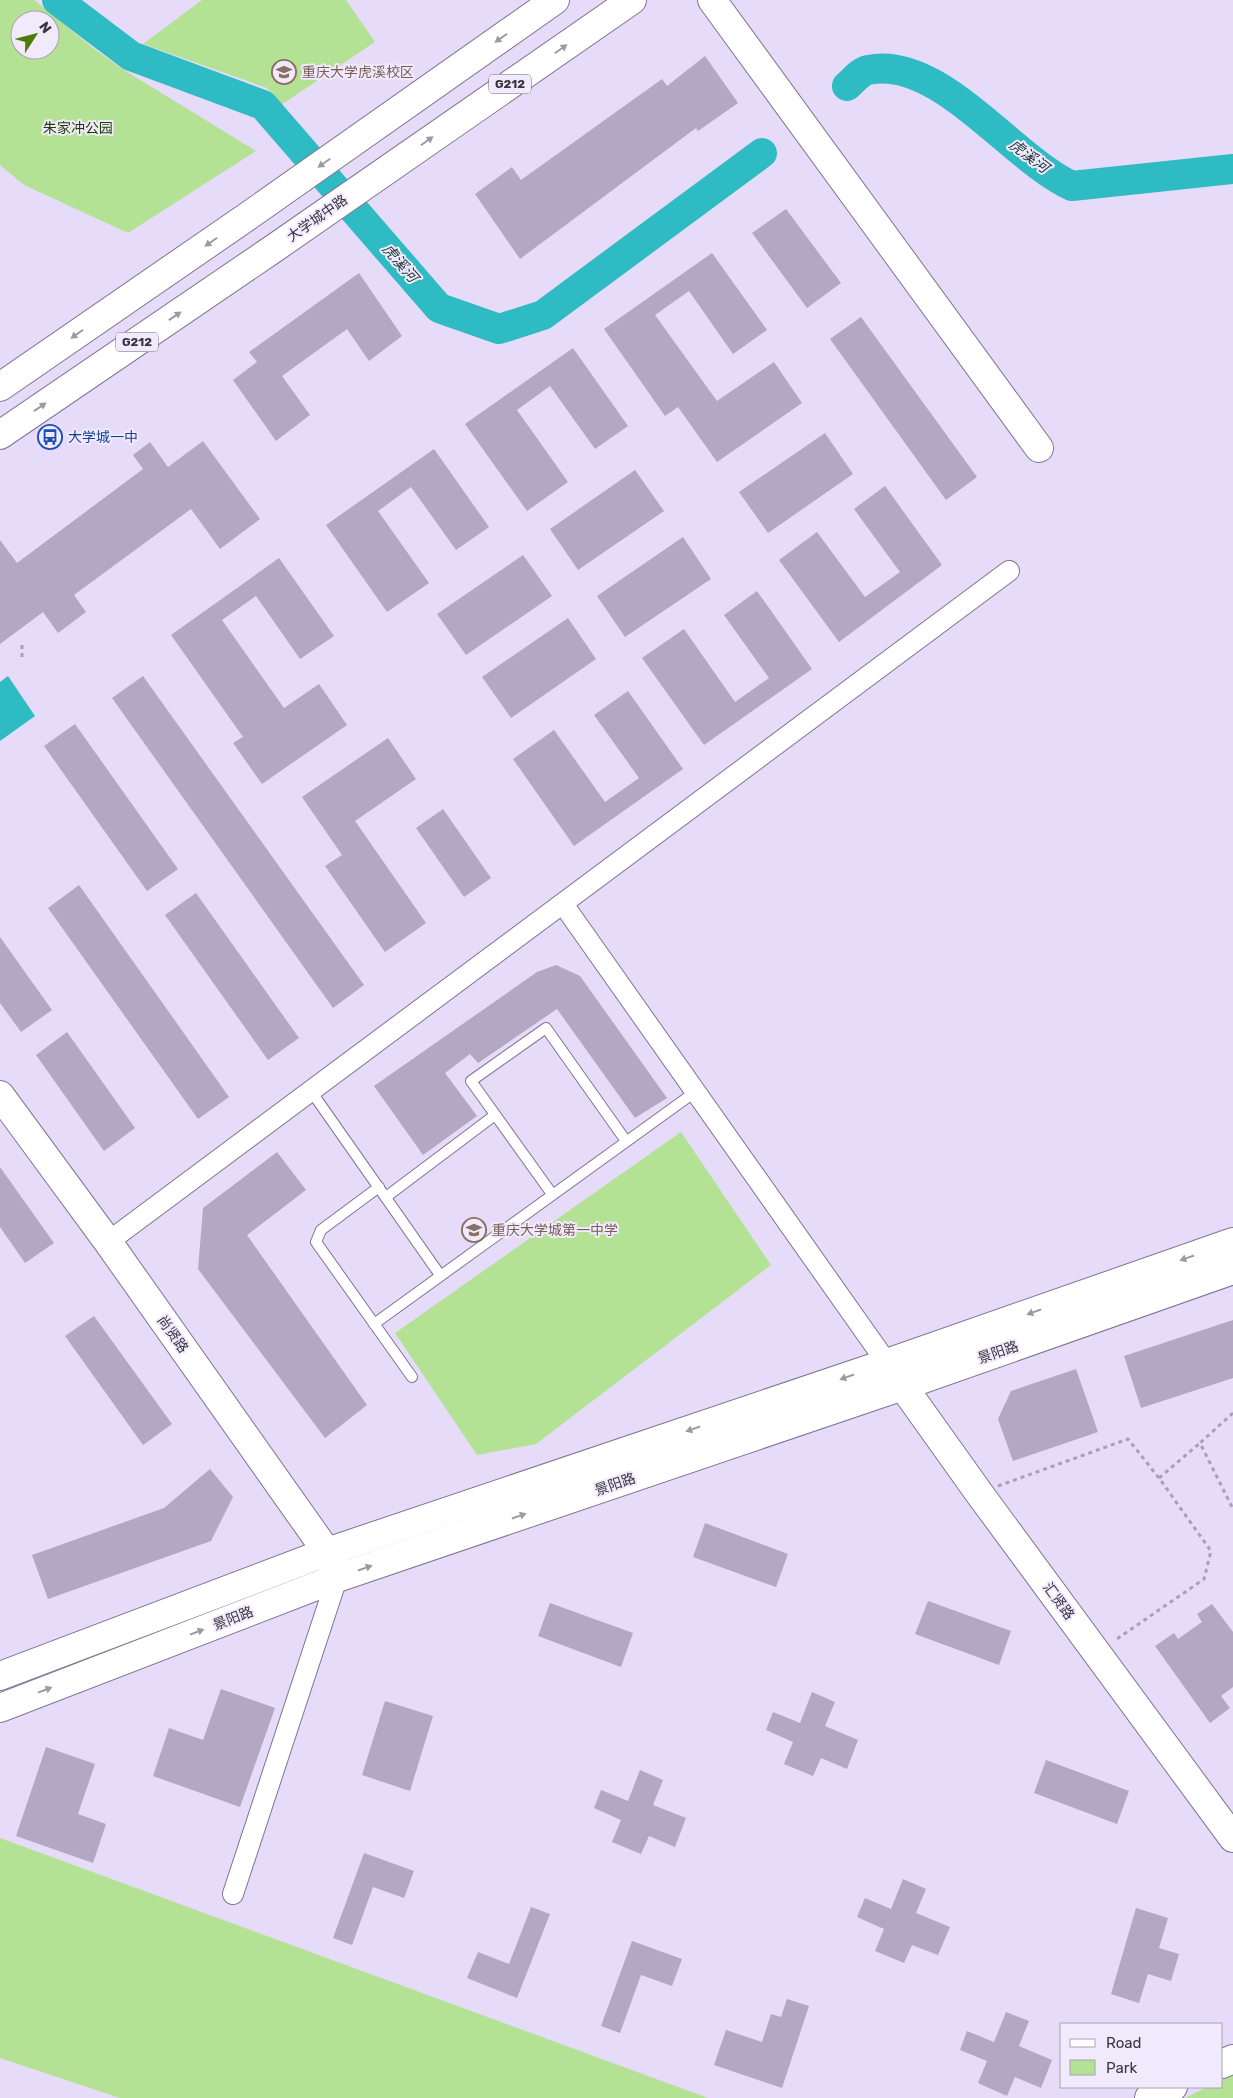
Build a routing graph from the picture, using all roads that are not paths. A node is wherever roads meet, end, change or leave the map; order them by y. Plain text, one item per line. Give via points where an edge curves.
1 (632, 0) edge
2 (712, 0) edge
3 (544, 3) edge
4 (0, 387) edge
5 (0, 435) edge
6 (1039, 448) dead end
7 (1009, 571) dead end
8 (563, 904) junction
9 (311, 1091) junction
10 (695, 1092) junction
11 (0, 1095) edge
12 (495, 1115) junction
13 (626, 1140) junction
14 (379, 1187) junction
15 (552, 1194) junction
16 (386, 1197) junction
17 (108, 1242) junction
18 (1233, 1242) edge
19 (1233, 1270) edge
20 (440, 1275) junction
21 (374, 1324) junction
22 (887, 1363) junction
23 (412, 1377) dead end
24 (903, 1386) junction
25 (327, 1552) junction
26 (337, 1578) junction
27 (0, 1676) edge
28 (0, 1708) edge
29 (1233, 1838) edge
30 (233, 1894) dead end
31 (1171, 2088) edge
32 (1149, 2098) edge

5 -> 1 main road, 大学城中路 / G212
2 - 6 main road
3 -> 4 main road, G212 via 364,135
7 - 8 street
8 - 9 street
8 - 10 street
9 - 14 lane
9 - 17 street
10 - 13 lane
10 - 22 street
11 - 17 main road, 尚贤路
12 - 13 lane via 471,1081 546,1028
12 - 15 lane
12 - 16 lane
13 - 15 lane
14 - 16 lane
14 - 21 lane via 321,1230 316,1242
15 - 20 lane
16 - 20 lane
17 - 25 main road, 尚贤路
18 -> 22 main road, 景阳路
19 - 24 main road, 景阳路
20 - 21 lane
21 - 23 lane
22 - 24 main road, 汇贤路
22 -> 25 main road, 景阳路
26 -> 24 main road, 景阳路
24 - 29 main road, 汇贤路
25 - 26 main road, 尚贤路
25 - 27 main road, 景阳路
28 -> 26 main road, 景阳路
26 - 30 street
31 - 32 main road

